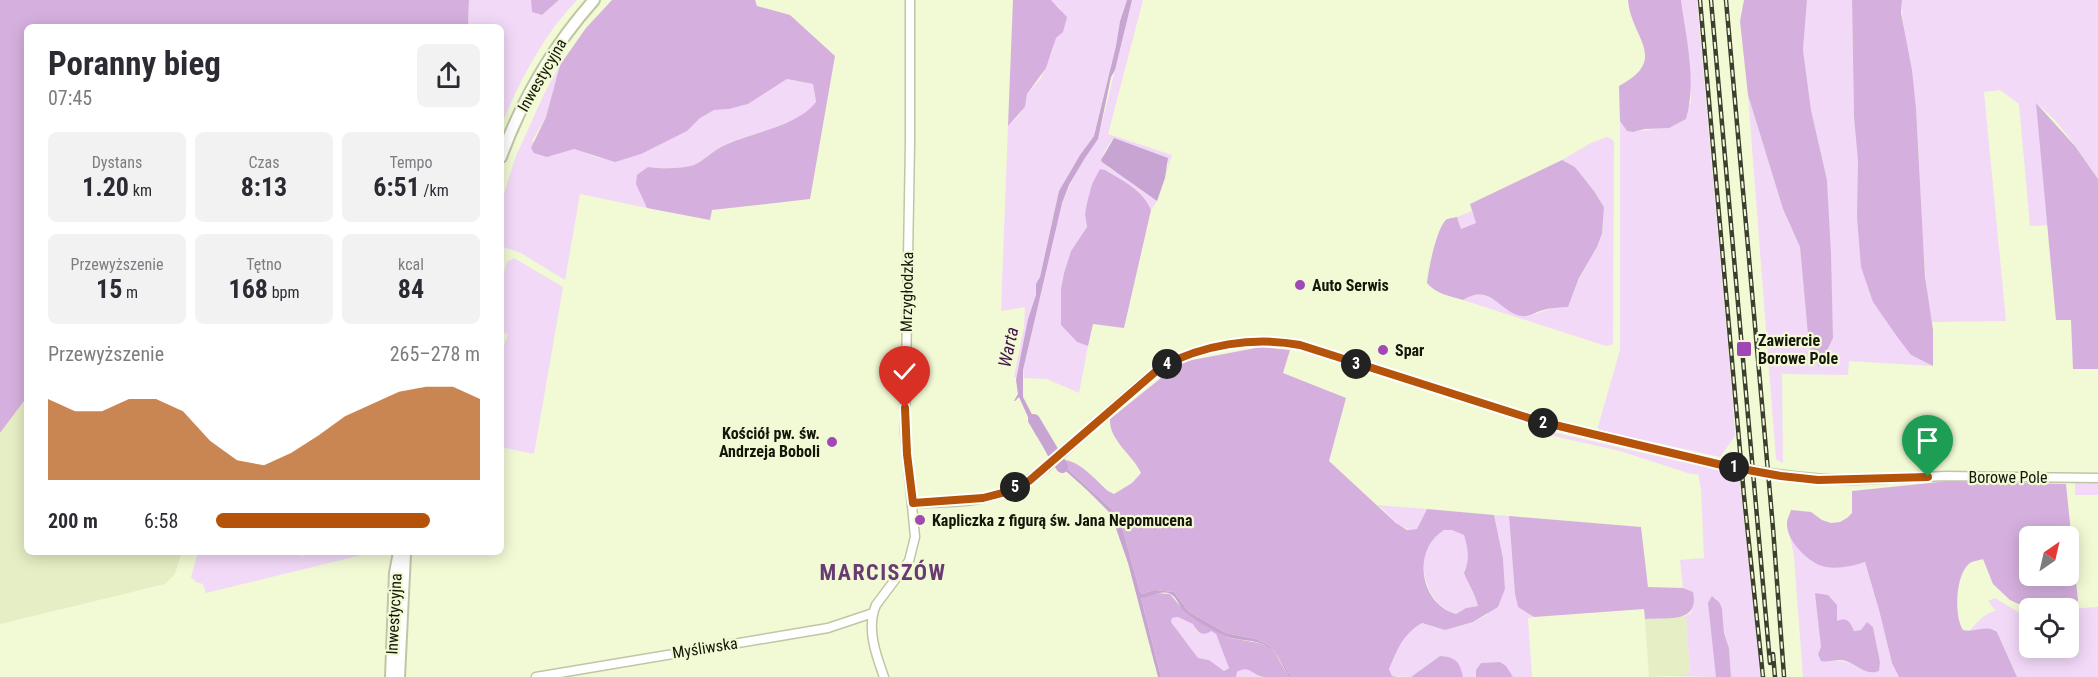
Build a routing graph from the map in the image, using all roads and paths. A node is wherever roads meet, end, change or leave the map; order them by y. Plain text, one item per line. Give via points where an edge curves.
1 (594, 0) edge
2 (910, 0) edge
3 (504, 150) edge
4 (2098, 478) edge
5 (913, 503) junction
6 (399, 555) edge
7 (405, 555) edge
8 (873, 613) junction
9 (391, 677) edge
10 (399, 677) edge
11 (536, 677) edge
12 (884, 677) edge

1 - 3 main road, Inwestycyjna via 546,65
2 - 5 street, Mrzygłodzka via 905,432
4 - 5 street, Borowe Pole, bridge via 1947,476 1818,480 1781,476 1538,421 1300,345 1273,341 1209,348 1161,367 1029,481 996,495
5 - 8 street, Mrzygłodzka via 912,554
6 - 9 main road, Inwestycyjna
7 - 10 main road, Inwestycyjna
8 - 11 street, Myśliwska via 828,628
8 - 12 street via 874,639

